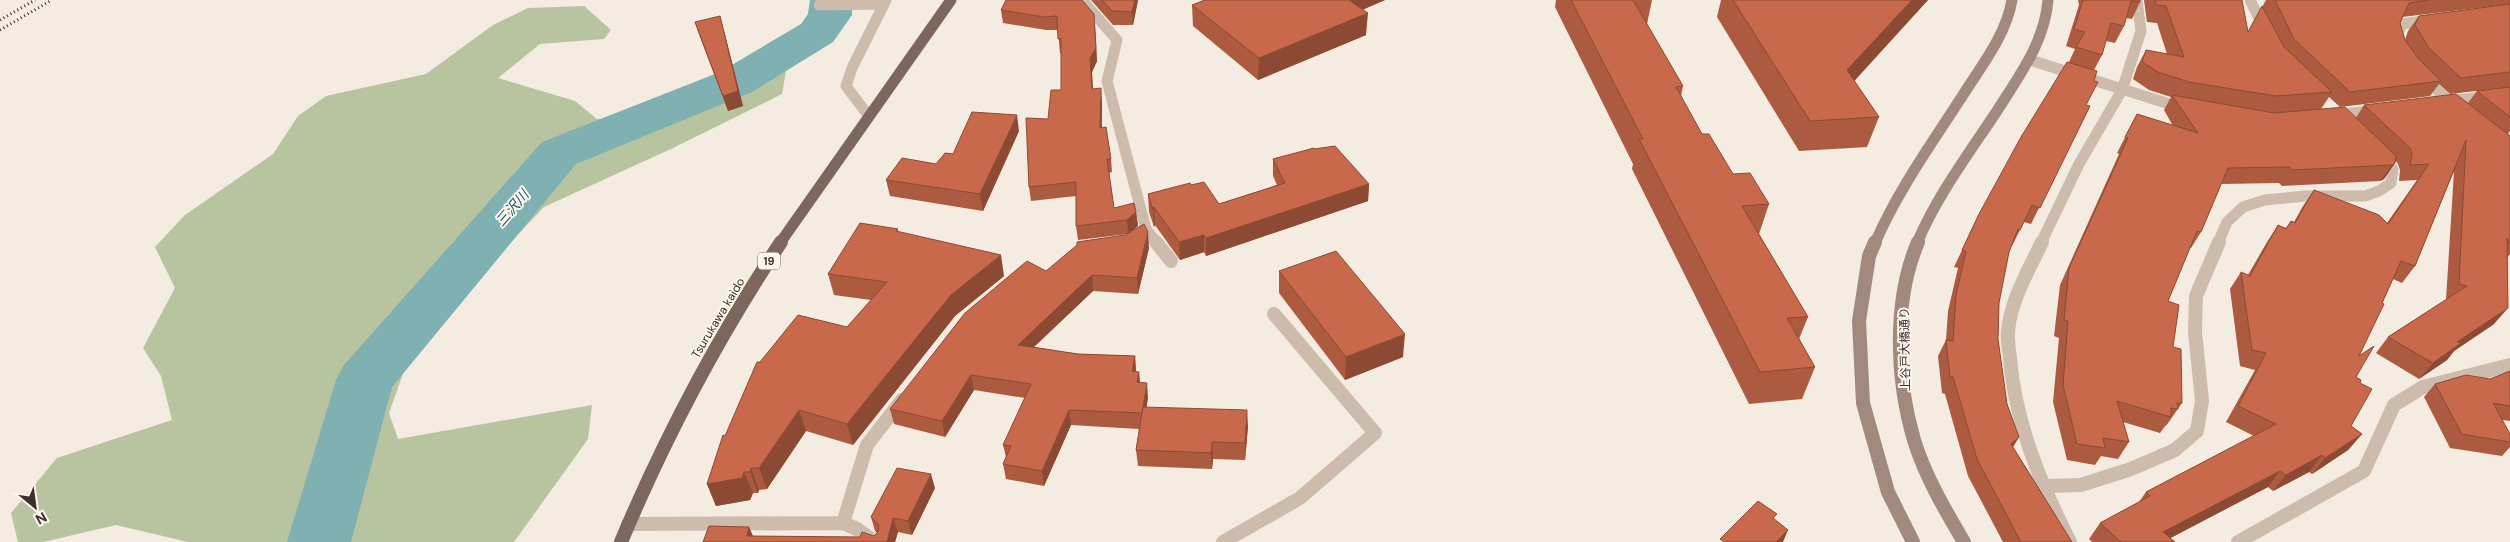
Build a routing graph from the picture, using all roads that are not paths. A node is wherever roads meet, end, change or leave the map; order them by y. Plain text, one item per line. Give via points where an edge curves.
1 (951, 0) edge
2 (1082, 0) edge
3 (2012, 0) edge
4 (2048, 0) edge
5 (2137, 0) edge
6 (2250, 0) edge
7 (885, 2) edge
8 (819, 5) dead end
9 (2442, 18) edge
10 (2271, 42) edge
11 (2401, 50) edge
12 (2030, 60) junction
13 (2415, 69) edge
14 (2122, 90) junction
15 (2510, 94) edge
16 (2448, 101) junction
17 (2429, 103) edge
18 (2392, 108) edge
19 (2196, 110) edge
20 (2462, 112) edge
21 (868, 115) junction
22 (2348, 127) edge
23 (2374, 151) edge
24 (1171, 261) dead end
25 (1274, 314) dead end
26 (2510, 364) edge
27 (909, 390) edge
28 (2045, 486) junction
29 (843, 523) junction
30 (628, 524) junction
31 (621, 542) edge
32 (875, 542) edge
33 (1223, 542) edge
34 (1913, 542) edge
35 (1964, 542) edge
36 (2070, 542) edge
37 (2238, 542) edge

1 - 21 main road, Tsurukawa kaido / 19
2 - 24 street via 1117,40 1107,80 1143,232
3 - 34 street via 2009,19 1993,48 1891,206 1869,256 1859,321 1863,403 1888,492
4 - 12 street, 上谷戸大橋通り via 2049,10
5 - 14 street via 2141,31
6 - 10 street
7 - 8 street
7 - 21 street via 846,86
9 - 11 street via 2403,24 2397,34
12 - 14 street
12 - 35 street, 上谷戸大橋通り via 1935,208 1915,250 1902,311 1903,386 1914,440 1942,503
13 - 16 street
14 - 19 street
14 - 28 street via 2079,164 2017,294 2008,331 2012,384 2027,440
15 - 16 street
16 - 17 street
16 - 20 street
18 - 22 street via 2330,113
21 - 30 main road, Tsurukawa kaido / 19 via 712,352
23 - 28 street via 2393,168 2391,184 2379,192 2366,196 2265,200 2243,207 2227,222 2196,296 2195,332 2202,401 2197,431 2175,450 2131,469 2081,485
25 - 33 street via 1375,433 1300,498
26 - 37 street via 2423,386 2394,405 2364,471
27 - 29 street via 867,445
28 - 36 street
29 - 30 street
29 - 32 street
30 - 31 main road, Tsurukawa kaido / 19

